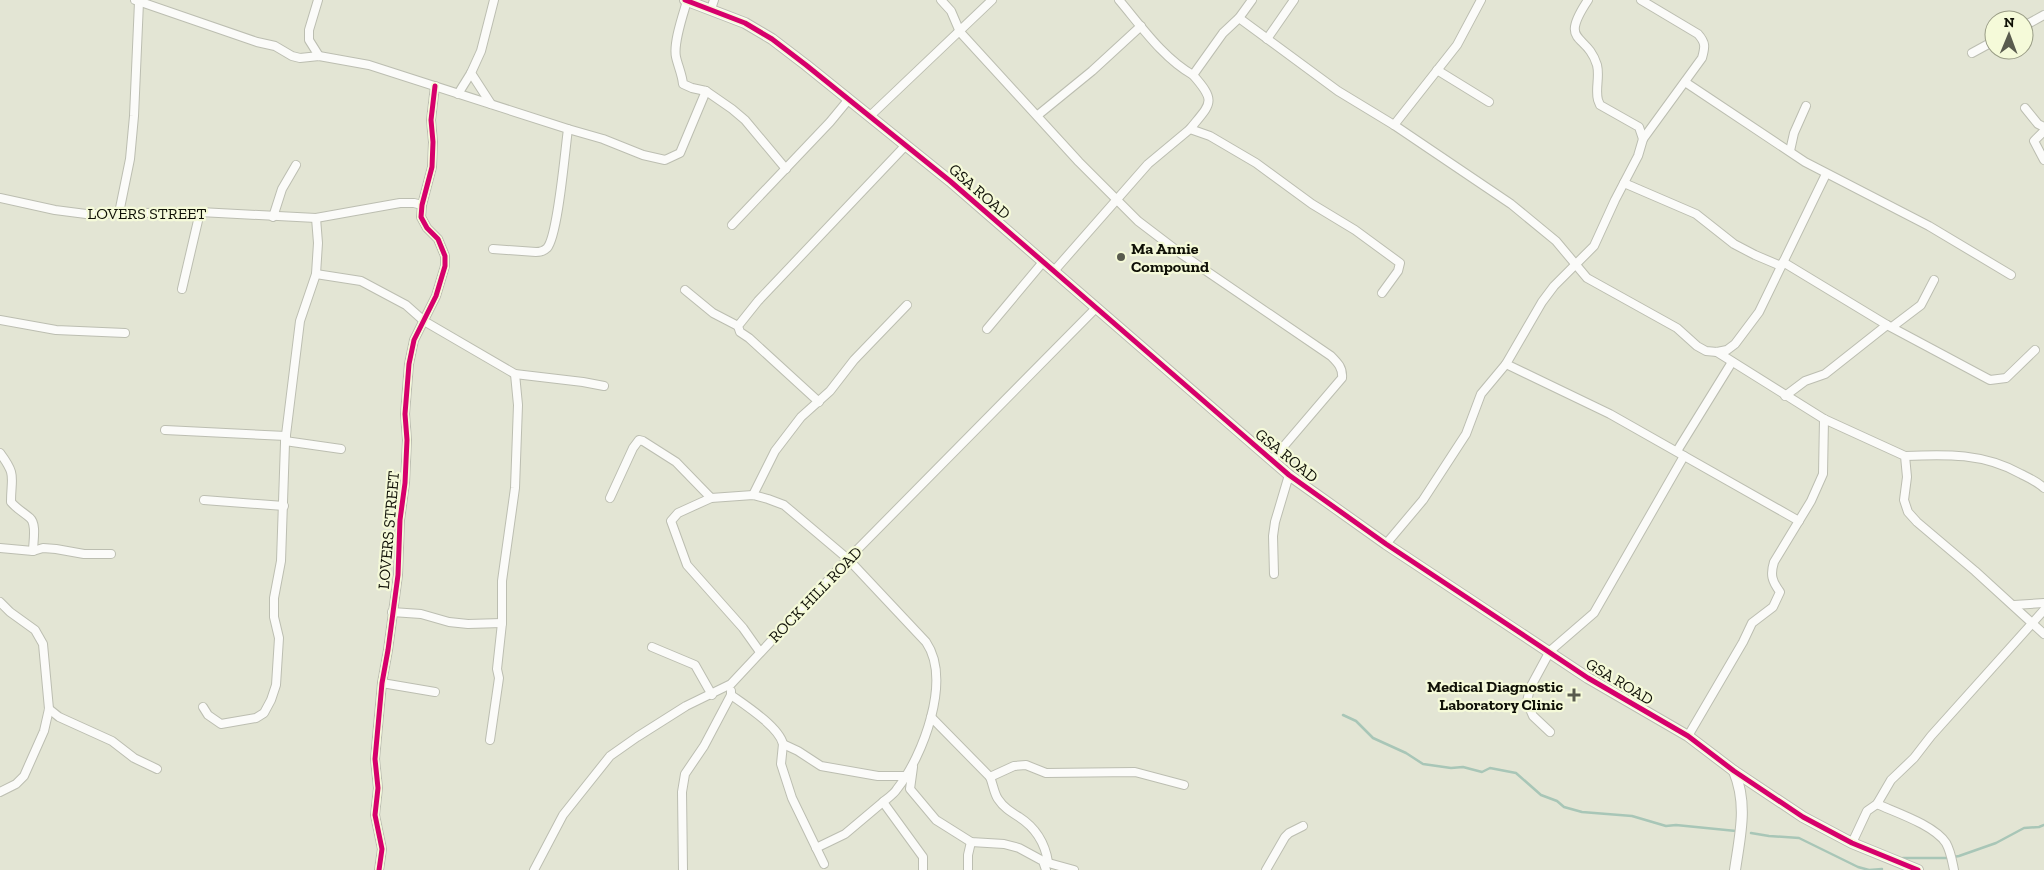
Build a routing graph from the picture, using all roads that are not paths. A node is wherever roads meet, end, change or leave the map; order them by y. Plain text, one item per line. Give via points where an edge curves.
1 (318, 0) edge
2 (494, 0) edge
3 (686, 0) edge
4 (941, 0) edge
5 (992, 0) edge
6 (1119, 0) edge
7 (1252, 0) edge
8 (1294, 0) edge
9 (1481, 0) edge
10 (1588, 0) edge
11 (1641, 0) edge
12 (137, 1) edge
13 (713, 4) edge
14 (1239, 18) junction
15 (1141, 26) junction
16 (960, 32) junction
17 (1268, 39) junction
18 (1984, 46) edge
19 (1972, 52) dead end
20 (319, 56) junction
21 (1437, 70) junction
22 (471, 73) junction
23 (1192, 75) junction
24 (1685, 82) junction
25 (435, 86) junction
26 (706, 91) junction
27 (458, 94) junction
28 (849, 99) junction
29 (1489, 102) dead end
30 (490, 104) junction
31 (1806, 106) dead end
32 (2025, 108) dead end
33 (1038, 115) junction
34 (870, 116) junction
35 (1394, 125) junction
36 (2044, 127) edge
37 (568, 129) junction
38 (1190, 129) junction
39 (2044, 130) edge
40 (1643, 139) junction
41 (906, 145) junction
42 (1790, 151) junction
43 (2044, 160) edge
44 (296, 165) dead end
45 (786, 169) junction
46 (1826, 174) junction
47 (1624, 183) junction
48 (0, 198) edge
49 (1117, 199) junction
50 (422, 205) junction
51 (200, 212) junction
52 (119, 213) junction
53 (273, 216) junction
54 (316, 218) junction
55 (732, 224) dead end
56 (493, 249) dead end
57 (1043, 262) junction
58 (1575, 264) junction
59 (1782, 264) junction
60 (1054, 271) junction
61 (316, 274) junction
62 (2011, 275) dead end
63 (1934, 280) dead end
64 (182, 289) dead end
65 (684, 290) dead end
66 (1382, 293) dead end
67 (907, 305) dead end
68 (1096, 308) junction
69 (0, 320) edge
70 (424, 321) junction
71 (738, 326) junction
72 (1889, 326) junction
73 (987, 329) dead end
74 (124, 333) dead end
75 (2035, 350) dead end
76 (1717, 352) junction
77 (1732, 362) junction
78 (1506, 364) junction
79 (515, 374) junction
80 (604, 386) dead end
81 (1785, 396) junction
82 (819, 402) junction
83 (1824, 419) junction
84 (165, 430) dead end
85 (286, 438) junction
86 (341, 449) dead end
87 (0, 453) edge
88 (1681, 453) junction
89 (1905, 456) junction
90 (1272, 460) junction
91 (1289, 474) junction
92 (2044, 488) edge
93 (753, 495) junction
94 (610, 498) dead end
95 (711, 498) junction
96 (204, 500) dead end
97 (284, 506) junction
98 (1799, 521) junction
99 (1386, 544) junction
100 (0, 548) edge
101 (33, 551) junction
102 (111, 554) dead end
103 (848, 559) junction
104 (1274, 574) dead end
105 (0, 602) edge
106 (2044, 603) edge
107 (2014, 605) junction
108 (2044, 610) edge
109 (392, 612) junction
110 (2034, 622) junction
111 (502, 623) junction
112 (2044, 634) edge
113 (652, 647) dead end
114 (1550, 651) junction
115 (760, 652) junction
116 (382, 682) junction
117 (731, 684) junction
118 (435, 692) dead end
119 (712, 695) junction
120 (731, 695) junction
121 (203, 707) dead end
122 (49, 709) junction
123 (931, 717) junction
124 (1550, 732) dead end
125 (1688, 736) junction
126 (490, 740) dead end
127 (783, 744) junction
128 (914, 762) junction
129 (157, 769) dead end
130 (1734, 771) junction
131 (906, 776) junction
132 (990, 777) junction
133 (1184, 785) dead end
134 (0, 792) edge
135 (883, 802) junction
136 (1877, 804) junction
137 (1303, 826) dead end
138 (971, 842) junction
139 (1852, 843) junction
140 (816, 848) junction
141 (824, 864) dead end
142 (1046, 865) edge
143 (1954, 868) edge
144 (379, 870) edge
145 (534, 870) edge
146 (683, 870) edge
147 (923, 870) edge
148 (968, 870) edge
149 (1074, 870) edge
150 (1266, 870) edge
151 (1735, 870) edge
152 (1918, 870) edge

1 - 20 street via 309,40
2 - 22 street via 481,51
3 - 13 street, GSA ROAD
3 - 26 street via 675,55 683,84
4 - 16 street via 951,11
5 - 16 street
6 - 15 street
7 - 14 street
8 - 17 street
9 - 21 street via 1462,36
10 - 40 street via 1577,16 1574,28 1577,38 1592,53 1597,66 1598,100 1600,105 1639,127
11 - 24 street via 1703,39 1702,58
12 - 20 street via 267,43 292,56
12 - 52 street via 134,116 130,160
13 - 28 street, GSA ROAD via 772,39
14 - 17 street
14 - 23 street via 1223,33
15 - 23 street via 1160,48
15 - 33 street
16 - 33 street
16 - 34 street
17 - 35 street via 1338,91
18 - 19 street
20 - 25 street via 369,64
21 - 29 street
21 - 35 street
22 - 27 street
22 - 30 street
23 - 38 street via 1204,88 1210,102
24 - 40 street
24 - 42 street
25 - 27 street
25 - 50 street via 431,120 432,167
26 - 37 street via 680,153 665,160
26 - 45 street via 745,120
27 - 30 street
28 - 34 street, GSA ROAD
28 - 45 street
30 - 37 street
31 - 42 street
32 - 36 street
33 - 49 street
34 - 41 street, GSA ROAD
35 - 58 street via 1511,204 1556,241
37 - 56 street via 556,216 547,248 536,252
38 - 49 street via 1148,164
38 - 66 street via 1210,136 1256,163 1400,263
39 - 43 street via 2034,141
40 - 47 street
41 - 57 street, GSA ROAD
41 - 71 street
42 - 46 street
44 - 53 street via 282,189
45 - 55 street
46 - 59 street
46 - 62 street via 1929,226
47 - 58 street via 1594,246
47 - 59 street via 1696,214 1734,244
48 - 52 street, LOVERS STREET via 86,214
49 - 60 street
49 - 90 street via 1158,238 1339,364 1342,378
50 - 54 street, LOVERS STREET via 400,203
50 - 70 street, LOVERS STREET via 421,217 438,239 445,256 442,280
51 - 52 street, LOVERS STREET
51 - 53 street, LOVERS STREET
51 - 64 street
53 - 54 street, LOVERS STREET
54 - 61 street
57 - 60 street, GSA ROAD
57 - 73 street
58 - 76 street via 1587,278 1678,328 1697,346
58 - 78 street via 1542,302
59 - 72 street
59 - 76 street via 1759,312 1742,337 1726,350
60 - 68 street, GSA ROAD
61 - 70 street via 361,281 406,305
61 - 85 street via 300,321
63 - 72 street via 1920,305
65 - 71 street via 713,313
67 - 82 street
68 - 90 street, GSA ROAD
68 - 103 street, ROCK HILL ROAD
69 - 74 street via 56,330
70 - 79 street
70 - 109 street, LOVERS STREET via 414,340 409,364 405,483
71 - 82 street via 740,332
72 - 75 street via 1990,380 2006,378
72 - 81 street via 1825,374 1805,381
76 - 77 street
77 - 81 street
77 - 88 street
78 - 88 street via 1610,414
78 - 99 street via 1481,394 1466,434 1423,500
79 - 80 street
79 - 111 street via 518,405 515,488 502,581
81 - 83 street
82 - 93 street via 805,412 776,451
83 - 89 street
83 - 98 street via 1823,474
84 - 85 street
85 - 86 street
85 - 97 street
87 - 101 street via 12,470 11,502 34,523
88 - 98 street
88 - 114 street via 1594,613
89 - 92 street via 1981,458 2007,466
89 - 107 street via 1904,500 1908,512
90 - 91 street, GSA ROAD
91 - 99 street, GSA ROAD
91 - 104 street via 1275,522
93 - 95 street
93 - 103 street via 784,505
94 - 95 street via 639,440 676,462
95 - 115 street via 678,513 671,521 687,565
96 - 97 street
97 - 121 street via 281,561 274,598 274,617 280,638 278,669 271,700 264,713 256,718 228,724 215,721
98 - 125 street via 1771,572 1780,592 1775,604 1752,623
99 - 114 street, GSA ROAD
100 - 101 street
101 - 102 street via 56,548 84,554
103 - 115 street, ROCK HILL ROAD
103 - 123 street via 932,651 937,690
105 - 122 street via 35,630 43,644
106 - 107 street
107 - 110 street
108 - 110 street
109 - 111 street via 421,614 468,624
109 - 116 street, LOVERS STREET
110 - 112 street
110 - 136 street via 1891,780
111 - 126 street via 499,678
113 - 119 street via 696,665
114 - 124 street via 1530,688 1527,702 1532,716
114 - 125 street, GSA ROAD via 1588,678
115 - 117 street, ROCK HILL ROAD
116 - 118 street
116 - 144 street, LOVERS STREET via 375,759 378,788 375,815 382,849
117 - 119 street, ROCK HILL ROAD
117 - 120 street
119 - 145 street, ROCK HILL ROAD via 686,706 610,756 563,815
120 - 127 street via 760,717 782,738
120 - 146 street via 685,774 682,792
122 - 129 street via 59,717 112,741 134,758
122 - 134 street via 44,732 24,776
123 - 128 street
123 - 132 street
125 - 130 street, GSA ROAD
127 - 131 street via 821,766 878,776
127 - 140 street via 781,764 792,798
128 - 131 street
128 - 138 street via 910,789 936,820
130 - 139 street, GSA ROAD via 1803,817
130 - 151 street via 1741,788 1743,809
131 - 135 street via 897,790
132 - 133 street via 1014,766 1026,765 1046,773 1135,772
132 - 142 street via 997,798 1008,811 1020,817 1038,834 1046,848
135 - 140 street via 845,834
135 - 147 street via 923,857
136 - 139 street via 1867,811
136 - 143 street via 1926,827 1945,842
137 - 150 street via 1285,836
138 - 142 street via 1019,848
138 - 148 street
139 - 152 street, GSA ROAD
140 - 141 street
142 - 149 street

